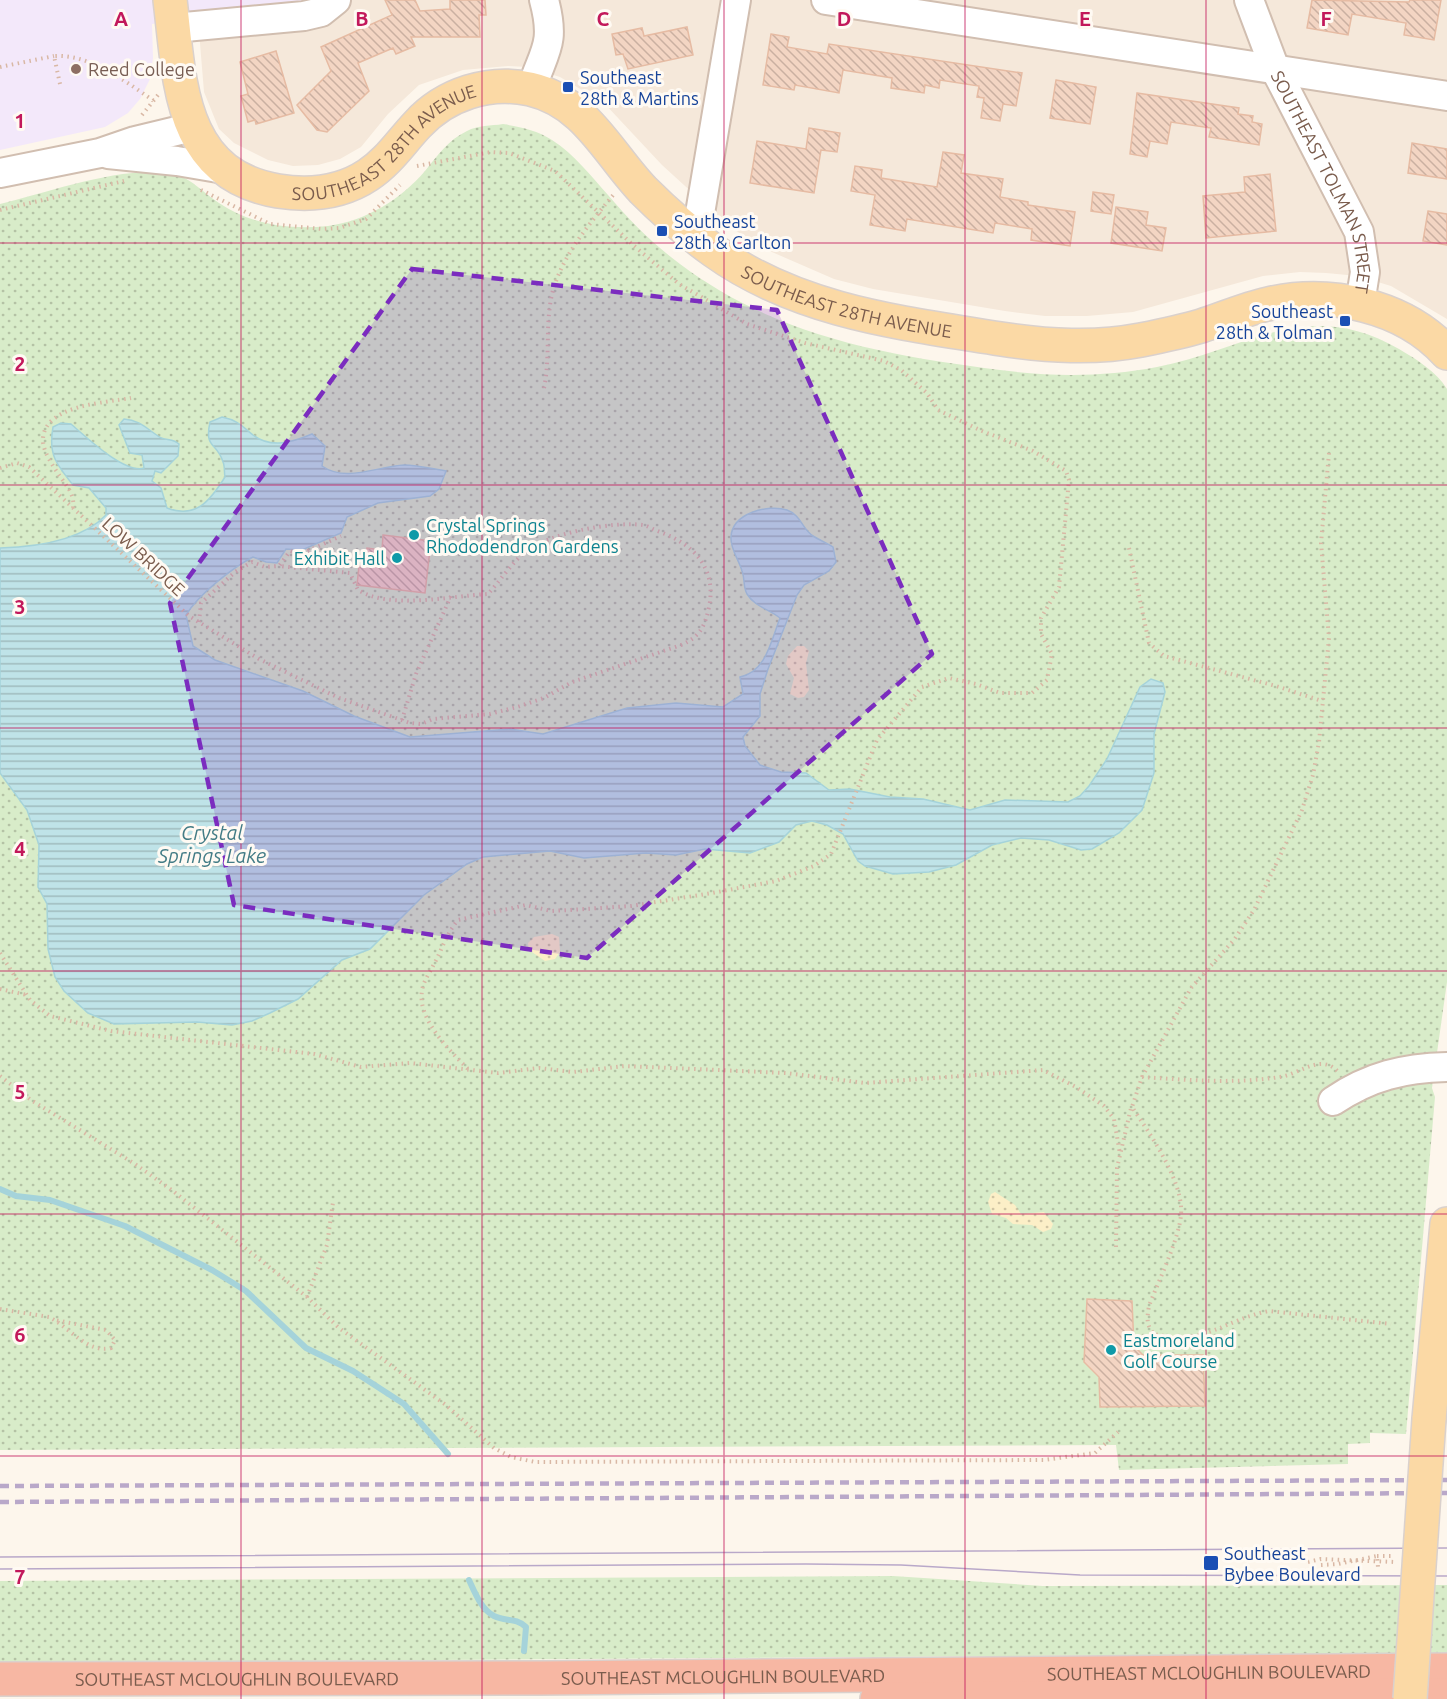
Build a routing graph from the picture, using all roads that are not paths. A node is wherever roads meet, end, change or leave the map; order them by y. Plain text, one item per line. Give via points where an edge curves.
1 (336, 0) edge
2 (736, 0) edge
3 (826, 0) edge
4 (1249, 0) edge
5 (546, 8) edge
6 (172, 14) edge
7 (1275, 69) junction
8 (531, 90) junction
9 (1447, 96) edge
10 (193, 127) junction
11 (100, 153) junction
12 (224, 169) junction
13 (0, 173) edge
14 (696, 237) junction
15 (1360, 304) junction
16 (1447, 353) edge
17 (1447, 1068) edge
18 (1342, 1095) road end
19 (1447, 1224) edge
20 (1447, 1670) edge
21 (0, 1680) edge
22 (1447, 1695) edge
23 (1226, 1698) edge
24 (877, 1699) edge
25 (1410, 1699) edge

1 - 6 street via 321,12 304,16
2 - 14 street
3 - 7 street
4 - 7 street, SOUTHEAST TOLMAN STREET
5 - 8 street via 549,46
6 - 10 main road, SOUTHEAST 28TH AVENUE via 184,107
7 - 9 street
7 - 15 street, SOUTHEAST TOLMAN STREET via 1359,232 1365,272
8 - 12 main road, SOUTHEAST 28TH AVENUE via 500,86 455,97 428,114 370,173 334,190 293,193 270,189
8 - 14 main road, SOUTHEAST 28TH AVENUE via 555,97 584,118 661,207
10 - 11 street
10 - 12 main road, SOUTHEAST 28TH AVENUE via 209,154
11 - 12 street
11 - 13 street
14 - 15 main road, SOUTHEAST 28TH AVENUE via 763,280 822,304 887,321 1042,344 1089,347 1136,341 1284,301 1336,299
15 - 16 main road, SOUTHEAST TOLMAN STREET via 1400,318 1424,332
17 - 18 street via 1412,1068
19 - 25 main road, bridge
20 - 21 highway, SOUTHEAST MCLOUGHLIN BOULEVARD
22 - 23 highway, SOUTHEAST MCLOUGHLIN BOULEVARD
23 - 24 highway, SOUTHEAST MCLOUGHLIN BOULEVARD

